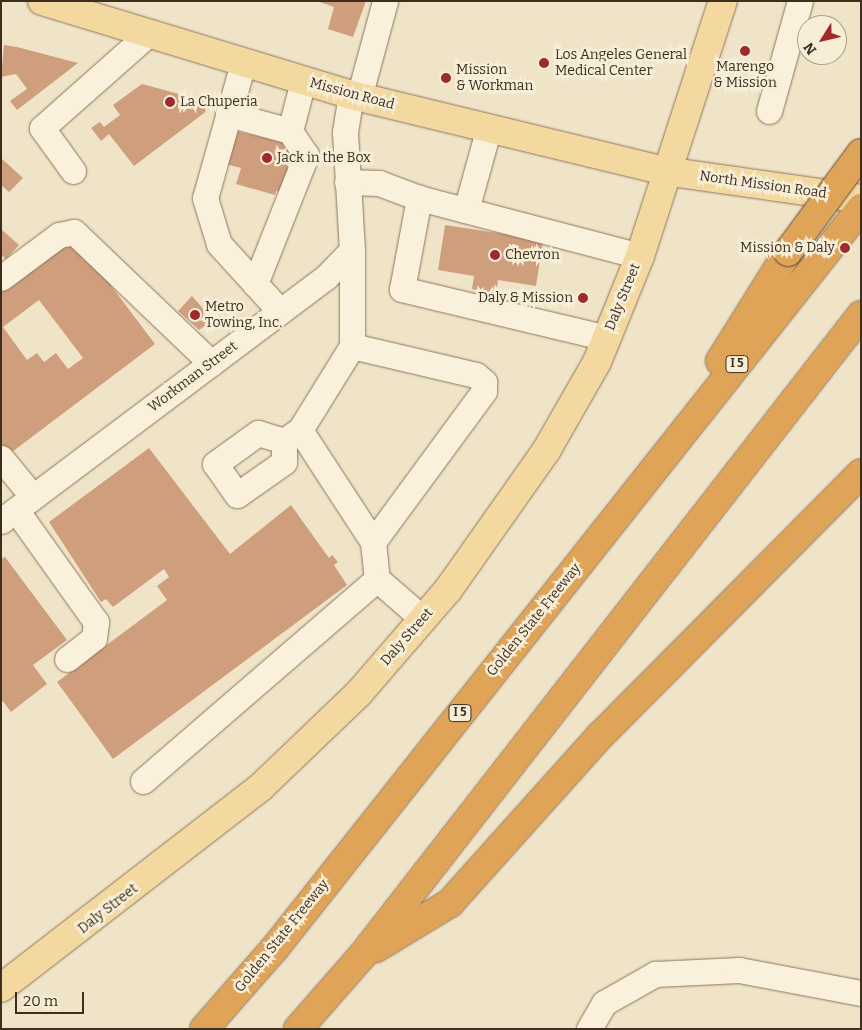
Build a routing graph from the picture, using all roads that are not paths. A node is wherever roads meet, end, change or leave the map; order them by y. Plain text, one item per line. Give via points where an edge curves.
1 (42, 1) edge
2 (385, 1) edge
3 (723, 1) edge
4 (800, 1) edge
5 (147, 34) junction
6 (243, 63) junction
7 (303, 81) junction
8 (355, 96) junction
9 (769, 112) dead end
10 (228, 114) junction
11 (489, 126) junction
12 (290, 131) junction
13 (861, 152) edge
14 (73, 171) dead end
15 (665, 171) junction
16 (347, 182) junction
17 (419, 198) junction
18 (861, 199) edge
19 (861, 208) edge
20 (466, 210) junction
21 (352, 250) junction
22 (640, 256) junction
23 (1, 278) edge
24 (255, 284) junction
25 (280, 311) junction
26 (861, 314) edge
27 (852, 330) edge
28 (606, 338) junction
29 (352, 346) junction
30 (211, 364) junction
31 (1, 458) edge
32 (861, 473) edge
33 (647, 479) junction
34 (17, 509) edge
35 (373, 542) junction
36 (376, 579) junction
37 (423, 619) junction
38 (67, 659) dead end
39 (143, 781) dead end
40 (362, 956) junction
41 (1, 988) edge
42 (861, 993) edge
43 (204, 1029) edge
44 (298, 1029) edge
45 (589, 1029) edge

1 - 5 main road, Mission Road
2 - 8 street
3 - 15 main road, Daly Street
4 - 9 street
5 - 6 main road, Mission Road
5 - 14 street via 42,128
6 - 7 main road, Mission Road
6 - 10 street
7 - 8 main road, Mission Road
7 - 12 street
8 - 11 main road, Mission Road
8 - 16 street via 345,132
10 - 12 street
10 - 24 street via 205,198 219,244
11 - 15 main road, Mission Road
11 - 20 street
12 - 24 street via 306,155
13 - 33 highway, bridge via 788,252
15 - 18 main road, North Mission Road
15 - 22 main road, Daly Street
16 - 17 street via 379,183
16 - 21 street
17 - 20 street
17 - 28 street via 402,288
19 - 33 highway, Golden State Freeway / I 5
20 - 22 street
21 - 25 street, Workman Street via 326,277
21 - 29 street
22 - 28 main road, Daly Street
23 - 30 street via 59,235 74,232
24 - 25 street
25 - 30 street, Workman Street
26 - 27 highway
27 - 40 highway
28 - 37 main road, Daly Street via 546,451
29 - 35 street via 292,436
29 - 35 street via 476,375 484,382 484,391
30 - 34 street, Workman Street
31 - 34 street
32 - 40 highway via 601,735 450,903
33 - 43 highway, Golden State Freeway / I 5 via 275,948
34 - 38 street via 96,622 94,638
35 - 36 street
36 - 37 street
36 - 39 street
37 - 41 main road, Daly Street via 359,693 262,786 80,931
40 - 44 highway
42 - 45 street via 739,970 656,974 604,1003

